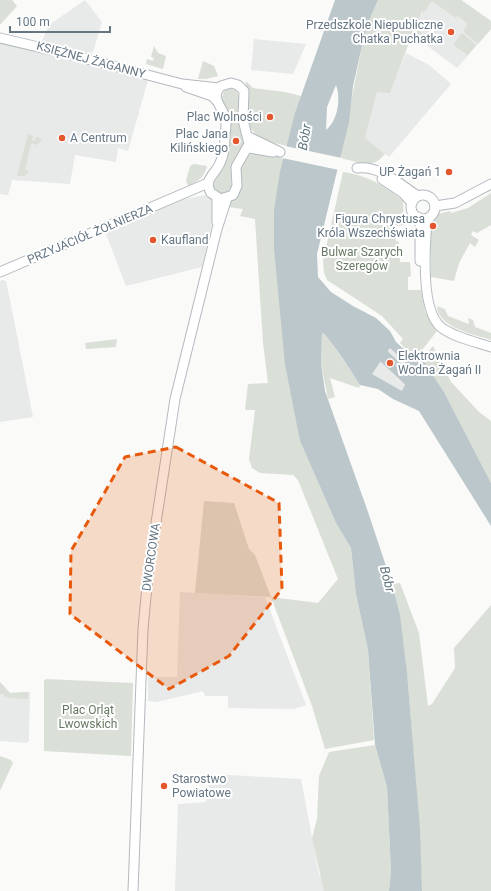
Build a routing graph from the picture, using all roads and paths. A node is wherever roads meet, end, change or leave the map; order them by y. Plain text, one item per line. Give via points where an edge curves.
1 (0, 38) edge
2 (182, 84) junction
3 (219, 88) junction
4 (216, 100) junction
5 (249, 137) junction
6 (248, 148) junction
7 (208, 183) junction
8 (491, 184) edge
9 (214, 195) junction
10 (179, 196) junction
11 (227, 198) junction
12 (415, 200) junction
13 (435, 206) junction
14 (418, 217) junction
15 (430, 217) junction
16 (217, 229) junction
17 (0, 272) edge
18 (428, 299) junction
19 (491, 347) edge
20 (133, 891) edge

1 - 2 street, KSIĘŻNEJ ŻAGANNY
2 - 3 street, KSIĘŻNEJ ŻAGANNY
2 - 4 street, KSIĘŻNEJ ŻAGANNY
3 - 4 street
3 - 5 street, KSIĘŻNEJ ŻAGANNY via 231,82 242,88 243,120
4 - 7 street via 225,116 226,134 222,160
5 - 6 street
5 - 6 street via 280,152
6 - 11 street, DWORCOWA via 236,167 236,191 233,196
7 - 9 street, DWORCOWA
7 - 10 street, PRZYJACIÓŁ ŻOŁNIERZA
8 - 13 street via 455,203
9 - 10 street, PRZYJACIÓŁ ŻOŁNIERZA
9 - 11 street, PRZYJACIÓŁ ŻOŁNIERZA
9 - 16 street, DWORCOWA
10 - 17 street, PRZYJACIÓŁ ŻOŁNIERZA
11 - 16 street, DWORCOWA
12 - 12 street via 391,177 370,168 357,168 390,183
12 - 13 street via 429,197
12 - 14 street via 413,212
13 - 15 street
14 - 15 street
14 - 18 street via 421,272
15 - 18 street via 426,228 425,266
16 - 20 street, DWORCOWA via 175,399 148,575 143,629
18 - 19 street via 434,318 442,328

